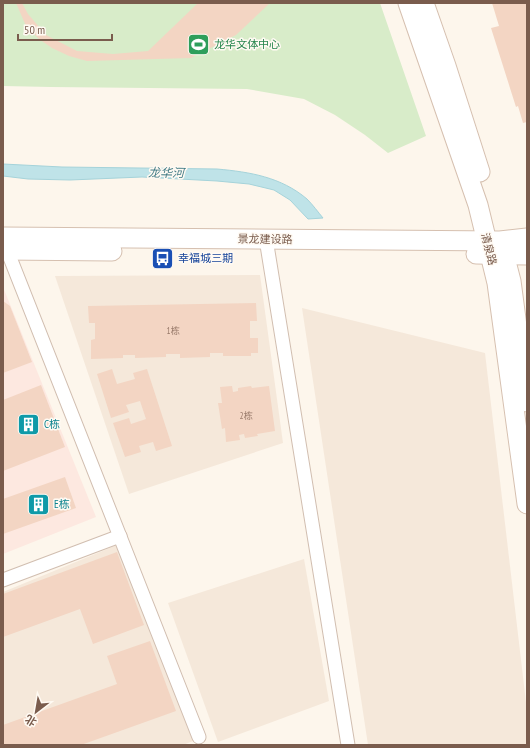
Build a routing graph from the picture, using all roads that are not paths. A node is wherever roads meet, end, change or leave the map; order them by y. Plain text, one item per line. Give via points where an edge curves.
1 (408, 3) edge
2 (424, 3) edge
3 (527, 238) edge
4 (4, 246) edge
5 (268, 246) junction
6 (495, 248) junction
7 (527, 255) edge
8 (527, 402) edge
9 (527, 504) edge
10 (120, 536) junction
11 (3, 580) edge
12 (199, 737) dead end
13 (348, 745) edge

1 - 6 main road, 清泉路
2 - 6 main road, 清泉路 via 486,191
3 - 6 main road, 景龙建设路
4 - 5 main road, 景龙建设路
4 - 10 street
5 - 6 main road, 景龙建设路
5 - 13 street
6 - 7 main road, 景龙建设路
6 - 8 main road, 清泉路 via 511,281
6 - 9 main road, 清泉路 via 497,283
10 - 11 street
10 - 12 street

